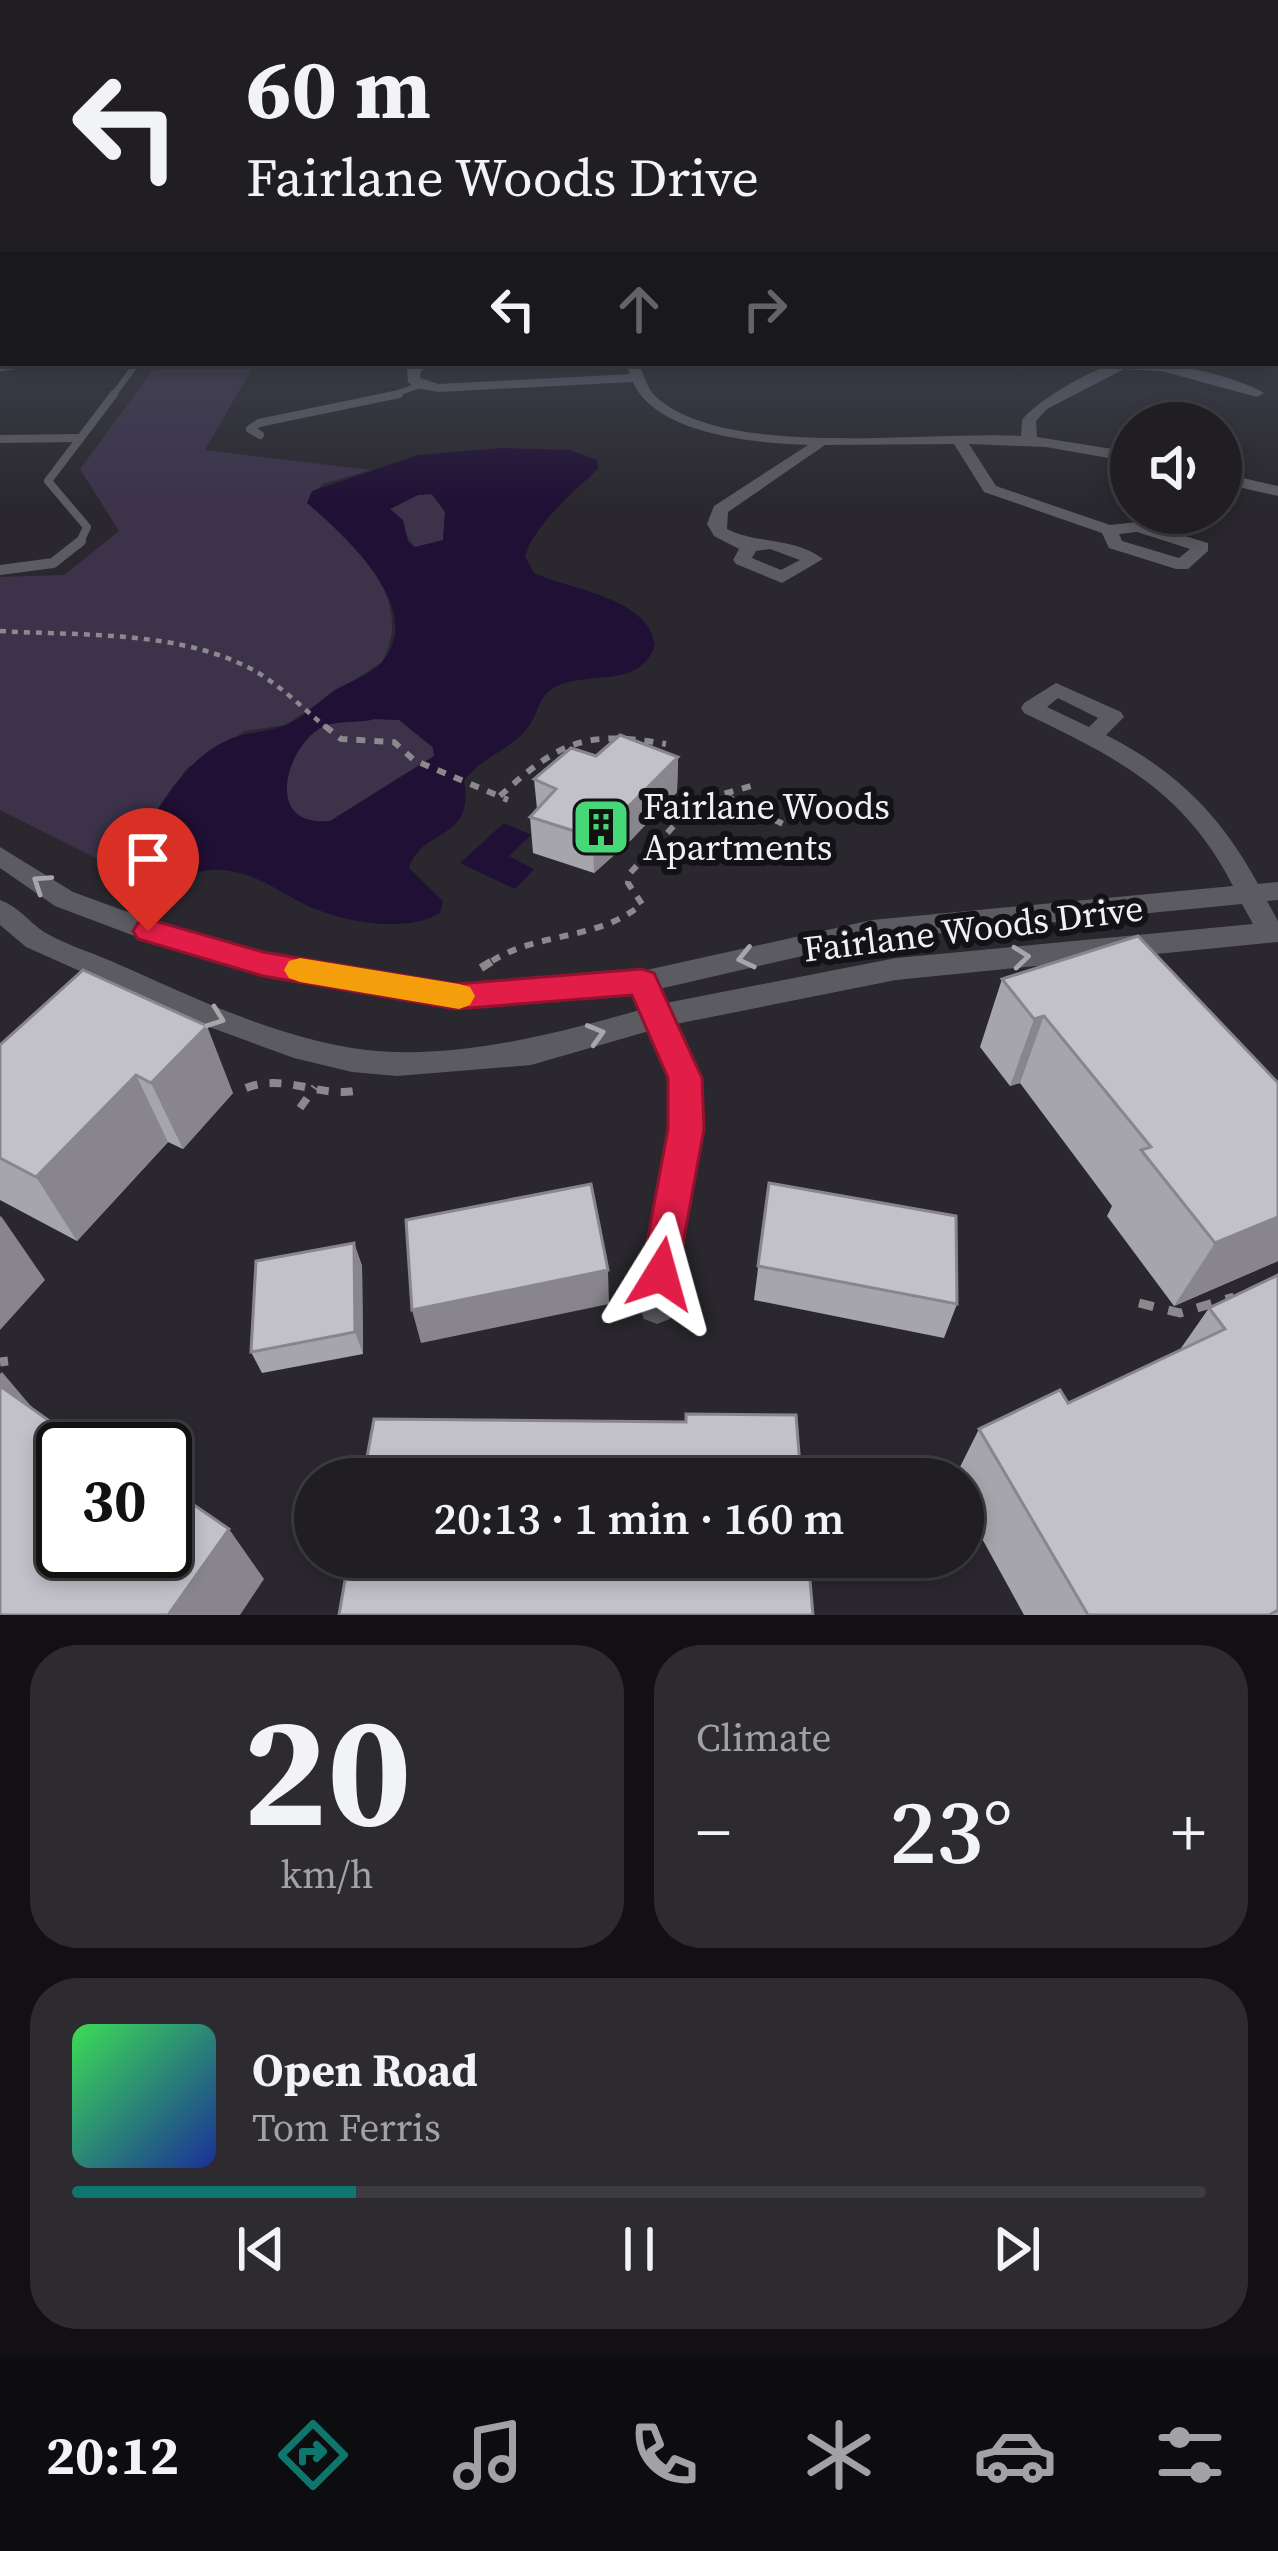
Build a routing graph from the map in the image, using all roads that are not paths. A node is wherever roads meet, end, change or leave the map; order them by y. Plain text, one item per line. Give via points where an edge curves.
1 (134, 366) edge
2 (420, 366) edge
3 (469, 366) dead end
4 (1122, 366) edge
5 (1152, 366) edge
6 (633, 370) edge
7 (420, 385) junction
8 (470, 385) junction
9 (1257, 393) dead end
10 (260, 435) dead end
11 (78, 438) junction
12 (0, 439) edge
13 (958, 439) junction
14 (1028, 440) junction
15 (818, 445) junction
16 (1110, 454) edge
17 (1242, 483) edge
18 (1278, 491) edge
19 (1109, 530) dead end
20 (748, 548) dead end
21 (0, 570) edge
22 (1090, 736) dead end
23 (0, 856) edge
24 (1278, 891) edge
25 (1248, 892) junction
26 (0, 910) edge
27 (1275, 932) edge
28 (642, 982) junction
29 (660, 1016) junction
30 (658, 1306) dead end

1 - 11 lane
2 - 7 street via 413,379
3 - 8 street
4 - 14 street via 1042,406 1029,420
5 - 9 street
6 - 8 street
6 - 15 street via 650,399 690,420
7 - 8 street
7 - 10 lane via 259,423 250,429
11 - 12 lane
11 - 21 lane via 48,481 87,527 83,540 48,566
13 - 14 street
13 - 15 street
13 - 19 street via 990,489
14 - 16 street
15 - 20 street via 720,510 720,532
17 - 18 street
22 - 25 street via 1149,768 1203,816
28 -> 23 street, Fairlane Woods Drive via 456,997 263,964 64,899
24 - 25 street, Fairlane Woods Drive
25 - 27 street
25 -> 28 street, Fairlane Woods Drive via 872,930
26 -> 29 street, Fairlane Woods Drive via 36,940 200,1012 352,1060 531,1053
29 -> 27 street, Fairlane Woods Drive via 896,969
28 - 29 street
29 - 30 street via 685,1078 686,1129

